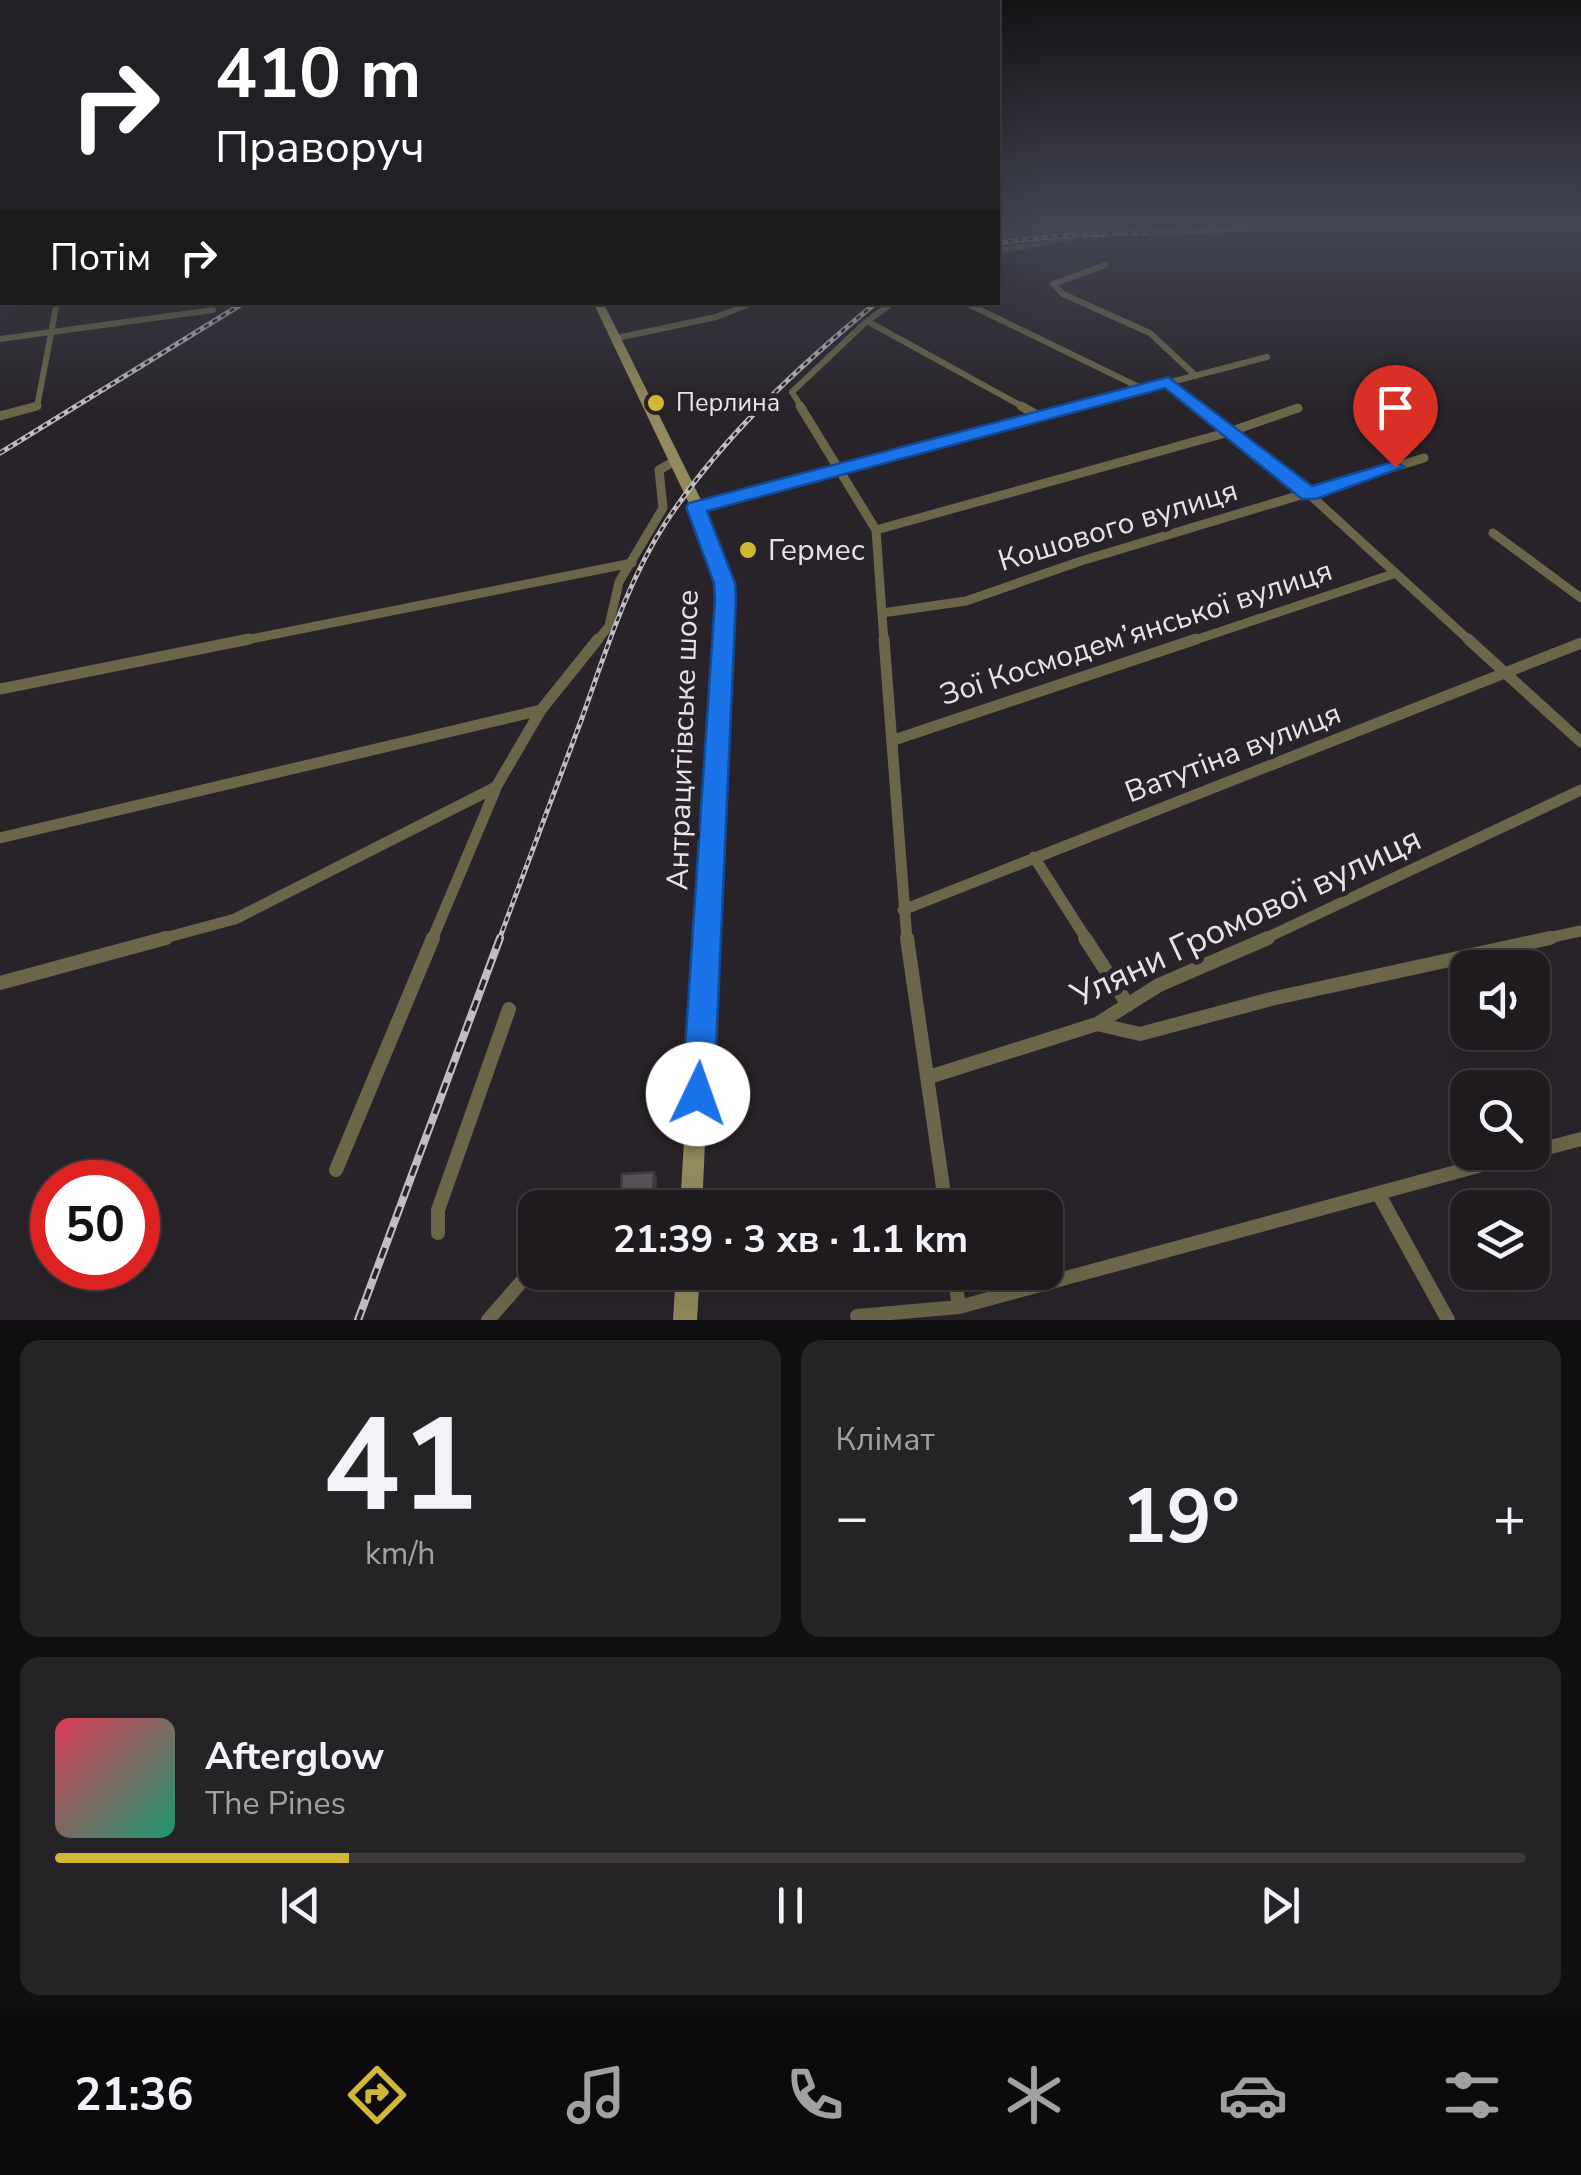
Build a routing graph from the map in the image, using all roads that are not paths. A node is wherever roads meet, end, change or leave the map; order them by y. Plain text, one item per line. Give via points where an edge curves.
1 (1055, 286) edge
2 (55, 305) edge
3 (600, 305) edge
4 (747, 305) edge
5 (890, 305) edge
6 (970, 305) edge
7 (213, 310) dead end
8 (868, 321) junction
9 (50, 333) junction
10 (616, 338) junction
11 (0, 340) edge
12 (1268, 356) dead end
13 (1196, 376) junction
14 (1168, 382) junction
15 (1141, 388) junction
16 (1298, 408) dead end
17 (1038, 415) junction
18 (0, 416) edge
19 (1229, 432) junction
20 (1424, 458) dead end
21 (674, 462) junction
22 (841, 468) junction
23 (1309, 494) junction
24 (696, 507) junction
25 (876, 530) junction
26 (1494, 533) dead end
27 (633, 563) junction
28 (1393, 574) junction
29 (1581, 598) edge
30 (882, 613) junction
31 (1581, 644) edge
32 (1505, 676) junction
33 (0, 689) edge
34 (541, 710) junction
35 (894, 740) junction
36 (1581, 742) edge
37 (496, 787) junction
38 (1581, 790) edge
39 (0, 838) edge
40 (1034, 857) junction
41 (903, 910) junction
42 (1581, 931) edge
43 (0, 983) edge
44 (1128, 1005) junction
45 (509, 1009) dead end
46 (1098, 1024) junction
47 (928, 1077) junction
48 (1581, 1139) edge
49 (1550, 1147) edge
50 (336, 1170) dead end
51 (1464, 1170) edge
52 (693, 1190) edge
53 (944, 1190) edge
54 (1378, 1193) junction
55 (438, 1233) dead end
56 (518, 1284) edge
57 (687, 1290) edge
58 (957, 1290) edge
59 (959, 1307) junction
60 (856, 1316) dead end
61 (488, 1320) edge
62 (685, 1320) edge
63 (1448, 1320) edge

1 - 13 street via 1150,332
2 - 9 street
3 - 10 main road, Антрацитівське шосе
4 - 10 street
5 - 8 street
6 - 15 street
7 - 9 street
8 - 17 street
8 - 22 street via 792,392
9 - 11 street
9 - 18 street via 37,408
10 - 21 main road, Антрацитівське шосе
12 - 13 street
13 - 14 street
14 - 15 street
14 - 19 street
15 - 17 street
16 - 19 street
17 - 22 street
19 - 23 street
19 - 25 street
20 - 23 street, Кошового вулиця
21 - 24 main road, Антрацитівське шосе
21 - 27 street via 659,470 664,508
22 - 24 street
22 - 25 street
23 - 28 street
23 - 30 street, Кошового вулиця via 966,601
24 - 52 main road, Антрацитівське шосе via 725,599
25 - 30 street
26 - 29 street
27 - 33 street
27 - 34 street via 618,582 609,626
28 - 32 street
28 - 35 street, Зої Космодем’янської вулиця
30 - 35 street
31 - 32 street, Ватутіна вулиця
32 - 36 street
32 - 40 street, Ватутіна вулиця
34 - 37 street
34 - 39 street
35 - 41 street
37 - 43 street via 236,919
37 - 50 street
38 - 44 street, Уляни Громової вулиця via 1160,984
40 - 41 street, Ватутіна вулиця
40 - 44 street
41 - 47 street
42 - 46 street via 1140,1034
44 - 46 street, Уляни Громової вулиця
45 - 55 street via 438,1210
46 - 47 street, Уляни Громової вулиця
47 - 53 street
48 - 49 street
51 - 54 street
54 - 59 street
54 - 63 street
56 - 61 street
57 - 62 main road
58 - 59 street
59 - 60 street

